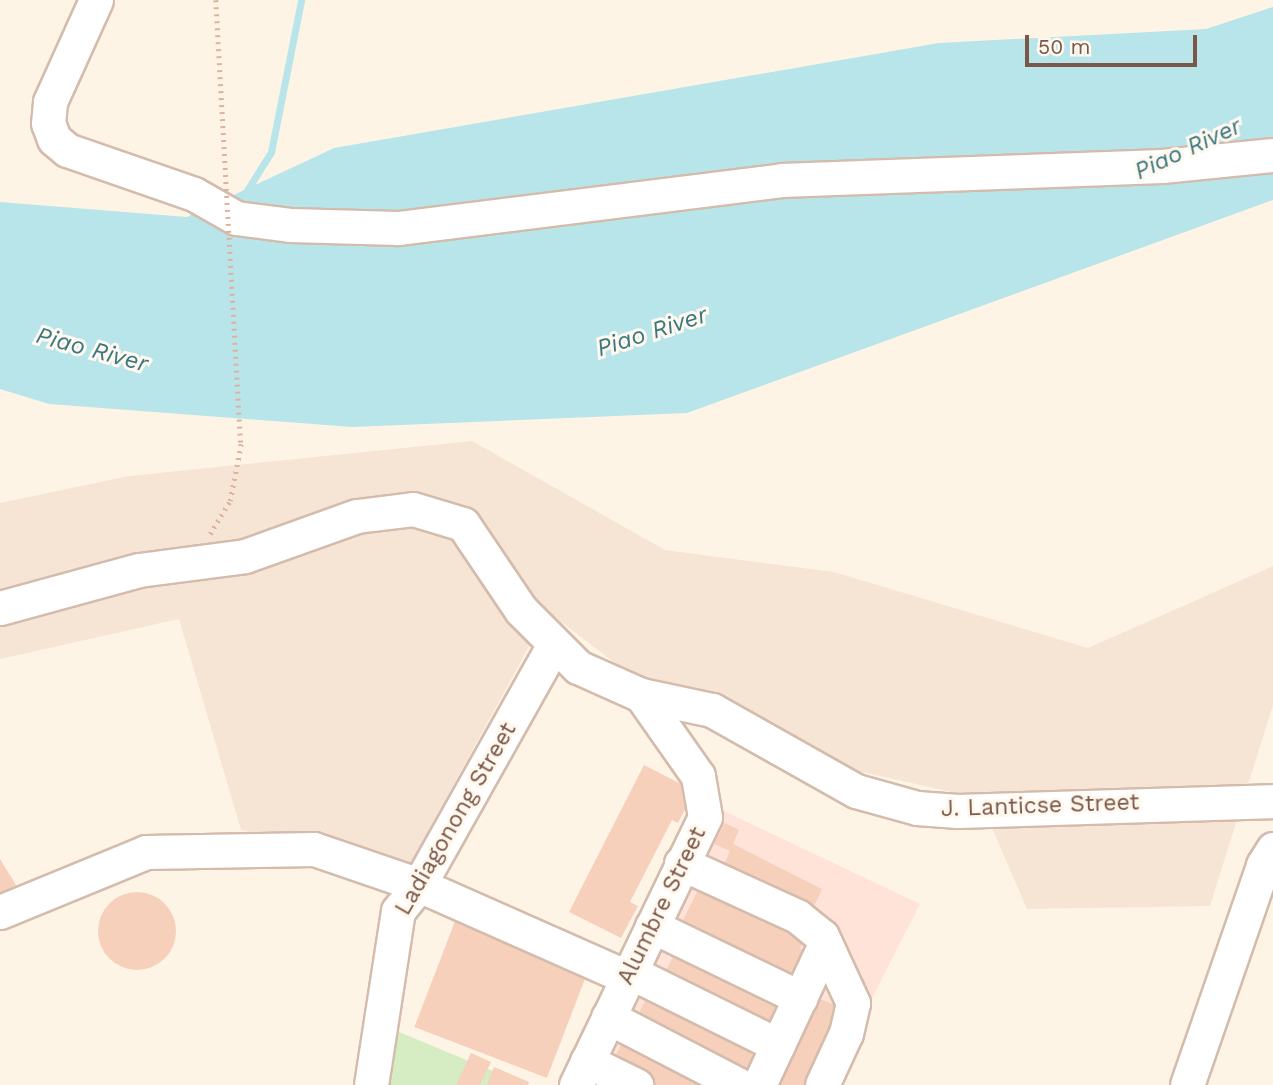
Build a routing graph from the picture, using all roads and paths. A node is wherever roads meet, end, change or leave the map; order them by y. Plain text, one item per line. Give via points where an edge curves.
1 (96, 0) edge
2 (216, 0) edge
3 (1273, 155) edge
4 (193, 562) junction
5 (0, 608) edge
6 (554, 644) junction
7 (641, 695) junction
8 (1273, 801) edge
9 (1273, 849) edge
10 (681, 863) junction
11 (419, 885) junction
12 (0, 912) edge
13 (652, 926) junction
14 (825, 944) junction
15 (628, 974) junction
16 (804, 992) junction
17 (852, 1008) junction
18 (608, 1017) junction
19 (778, 1045) junction
20 (582, 1073) edge
21 (371, 1085) edge
22 (636, 1085) edge
23 (739, 1085) edge
24 (759, 1085) edge
25 (822, 1085) edge
26 (1187, 1085) edge

1 - 3 street via 50,102 48,123 54,138 66,150 194,194 236,218 290,225 398,228 768,181 1163,166
2 - 4 path, bridge via 241,444 230,500
4 - 5 street, J. Lanticse Street via 139,570
4 - 6 street, J. Lanticse Street via 245,556 357,516 413,509 441,514 463,524 507,593
6 - 7 street, J. Lanticse Street via 578,667
6 - 11 street, Ladiagonong Street
7 - 8 street, J. Lanticse Street via 712,710 856,790 917,808 1002,811
7 - 10 street, Alumbre Street via 679,744 706,801 699,832
9 - 26 street via 1263,864
10 - 13 street, Alumbre Street
10 - 14 street via 815,926
11 - 12 street via 314,849 146,852
11 - 15 street
11 - 21 street, Ladiagonong Street via 398,911
13 - 15 street, Alumbre Street
13 - 16 street
14 - 16 street
14 - 17 street
15 - 18 street, Alumbre Street
15 - 19 street
16 - 17 street
16 - 19 street
17 - 25 street
18 - 20 street, Alumbre Street
18 - 23 street
19 - 24 street
20 - 22 street

